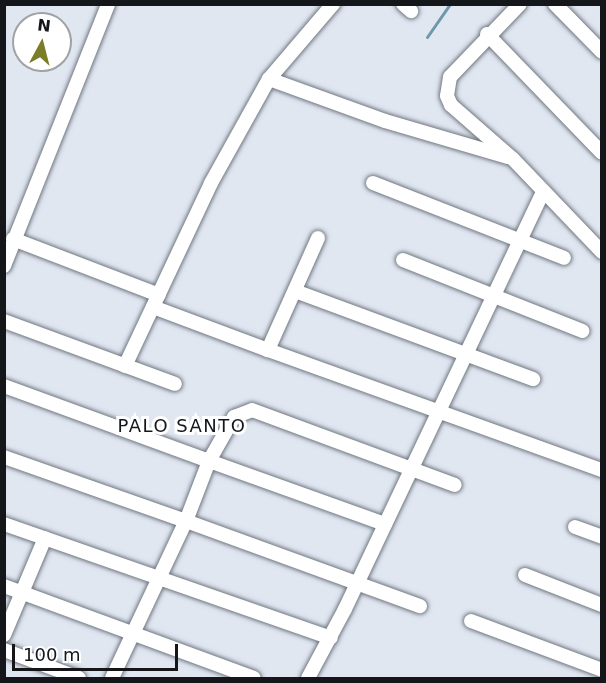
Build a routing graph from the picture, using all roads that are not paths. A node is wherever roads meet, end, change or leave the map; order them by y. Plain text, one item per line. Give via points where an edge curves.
1 (108, 4) edge
2 (333, 4) edge
3 (520, 4) edge
4 (555, 4) edge
5 (488, 34) junction
6 (602, 52) edge
7 (269, 79) junction
8 (602, 153) edge
9 (513, 159) junction
10 (373, 183) dead end
11 (543, 192) junction
12 (318, 238) dead end
13 (13, 239) junction
14 (520, 241) junction
15 (602, 252) edge
16 (564, 258) dead end
17 (403, 260) dead end
18 (4, 266) edge
19 (295, 291) junction
20 (494, 295) junction
21 (156, 301) junction
22 (4, 321) edge
23 (582, 331) dead end
24 (268, 350) junction
25 (466, 353) junction
26 (125, 366) junction
27 (533, 379) dead end
28 (175, 384) dead end
29 (4, 386) edge
30 (439, 411) junction
31 (4, 457) edge
32 (209, 461) junction
33 (411, 469) junction
34 (602, 470) edge
35 (455, 485) dead end
36 (186, 521) junction
37 (4, 524) edge
38 (384, 524) junction
39 (575, 527) dead end
40 (602, 537) edge
41 (45, 538) junction
42 (525, 574) dead end
43 (158, 578) junction
44 (356, 584) junction
45 (4, 586) edge
46 (22, 592) junction
47 (602, 605) edge
48 (420, 606) dead end
49 (471, 621) dead end
50 (132, 633) junction
51 (4, 635) edge
52 (331, 638) junction
53 (4, 651) edge
54 (602, 670) edge
55 (79, 678) edge
56 (112, 678) edge
57 (254, 678) edge
58 (308, 678) edge

1 - 13 street via 100,15 79,84
2 - 7 street
3 - 5 street
4 - 6 street
5 - 8 street
5 - 9 street via 450,76 447,96 451,105
7 - 9 street via 385,121
7 - 21 street via 211,183
9 - 11 street
10 - 14 street
11 - 14 street
11 - 15 street
12 - 19 street
13 - 18 street
13 - 21 street
14 - 16 street
14 - 20 street
17 - 20 street
19 - 24 street
19 - 25 street
20 - 23 street
20 - 25 street
21 - 24 street
21 - 26 street
22 - 26 street
24 - 30 street
25 - 27 street
25 - 30 street
26 - 28 street
29 - 32 street
30 - 33 street
30 - 34 street
31 - 36 street
32 - 33 street via 234,417 252,410
32 - 36 street
32 - 38 street
33 - 35 street
33 - 38 street
36 - 43 street
36 - 44 street
37 - 41 street
38 - 44 street
39 - 40 street
41 - 43 street
41 - 46 street
42 - 47 street
43 - 50 street
43 - 52 street
44 - 48 street
44 - 52 street
45 - 46 street
46 - 50 street
46 - 51 street
49 - 54 street
50 - 56 street
50 - 57 street
52 - 58 street
53 - 55 street

